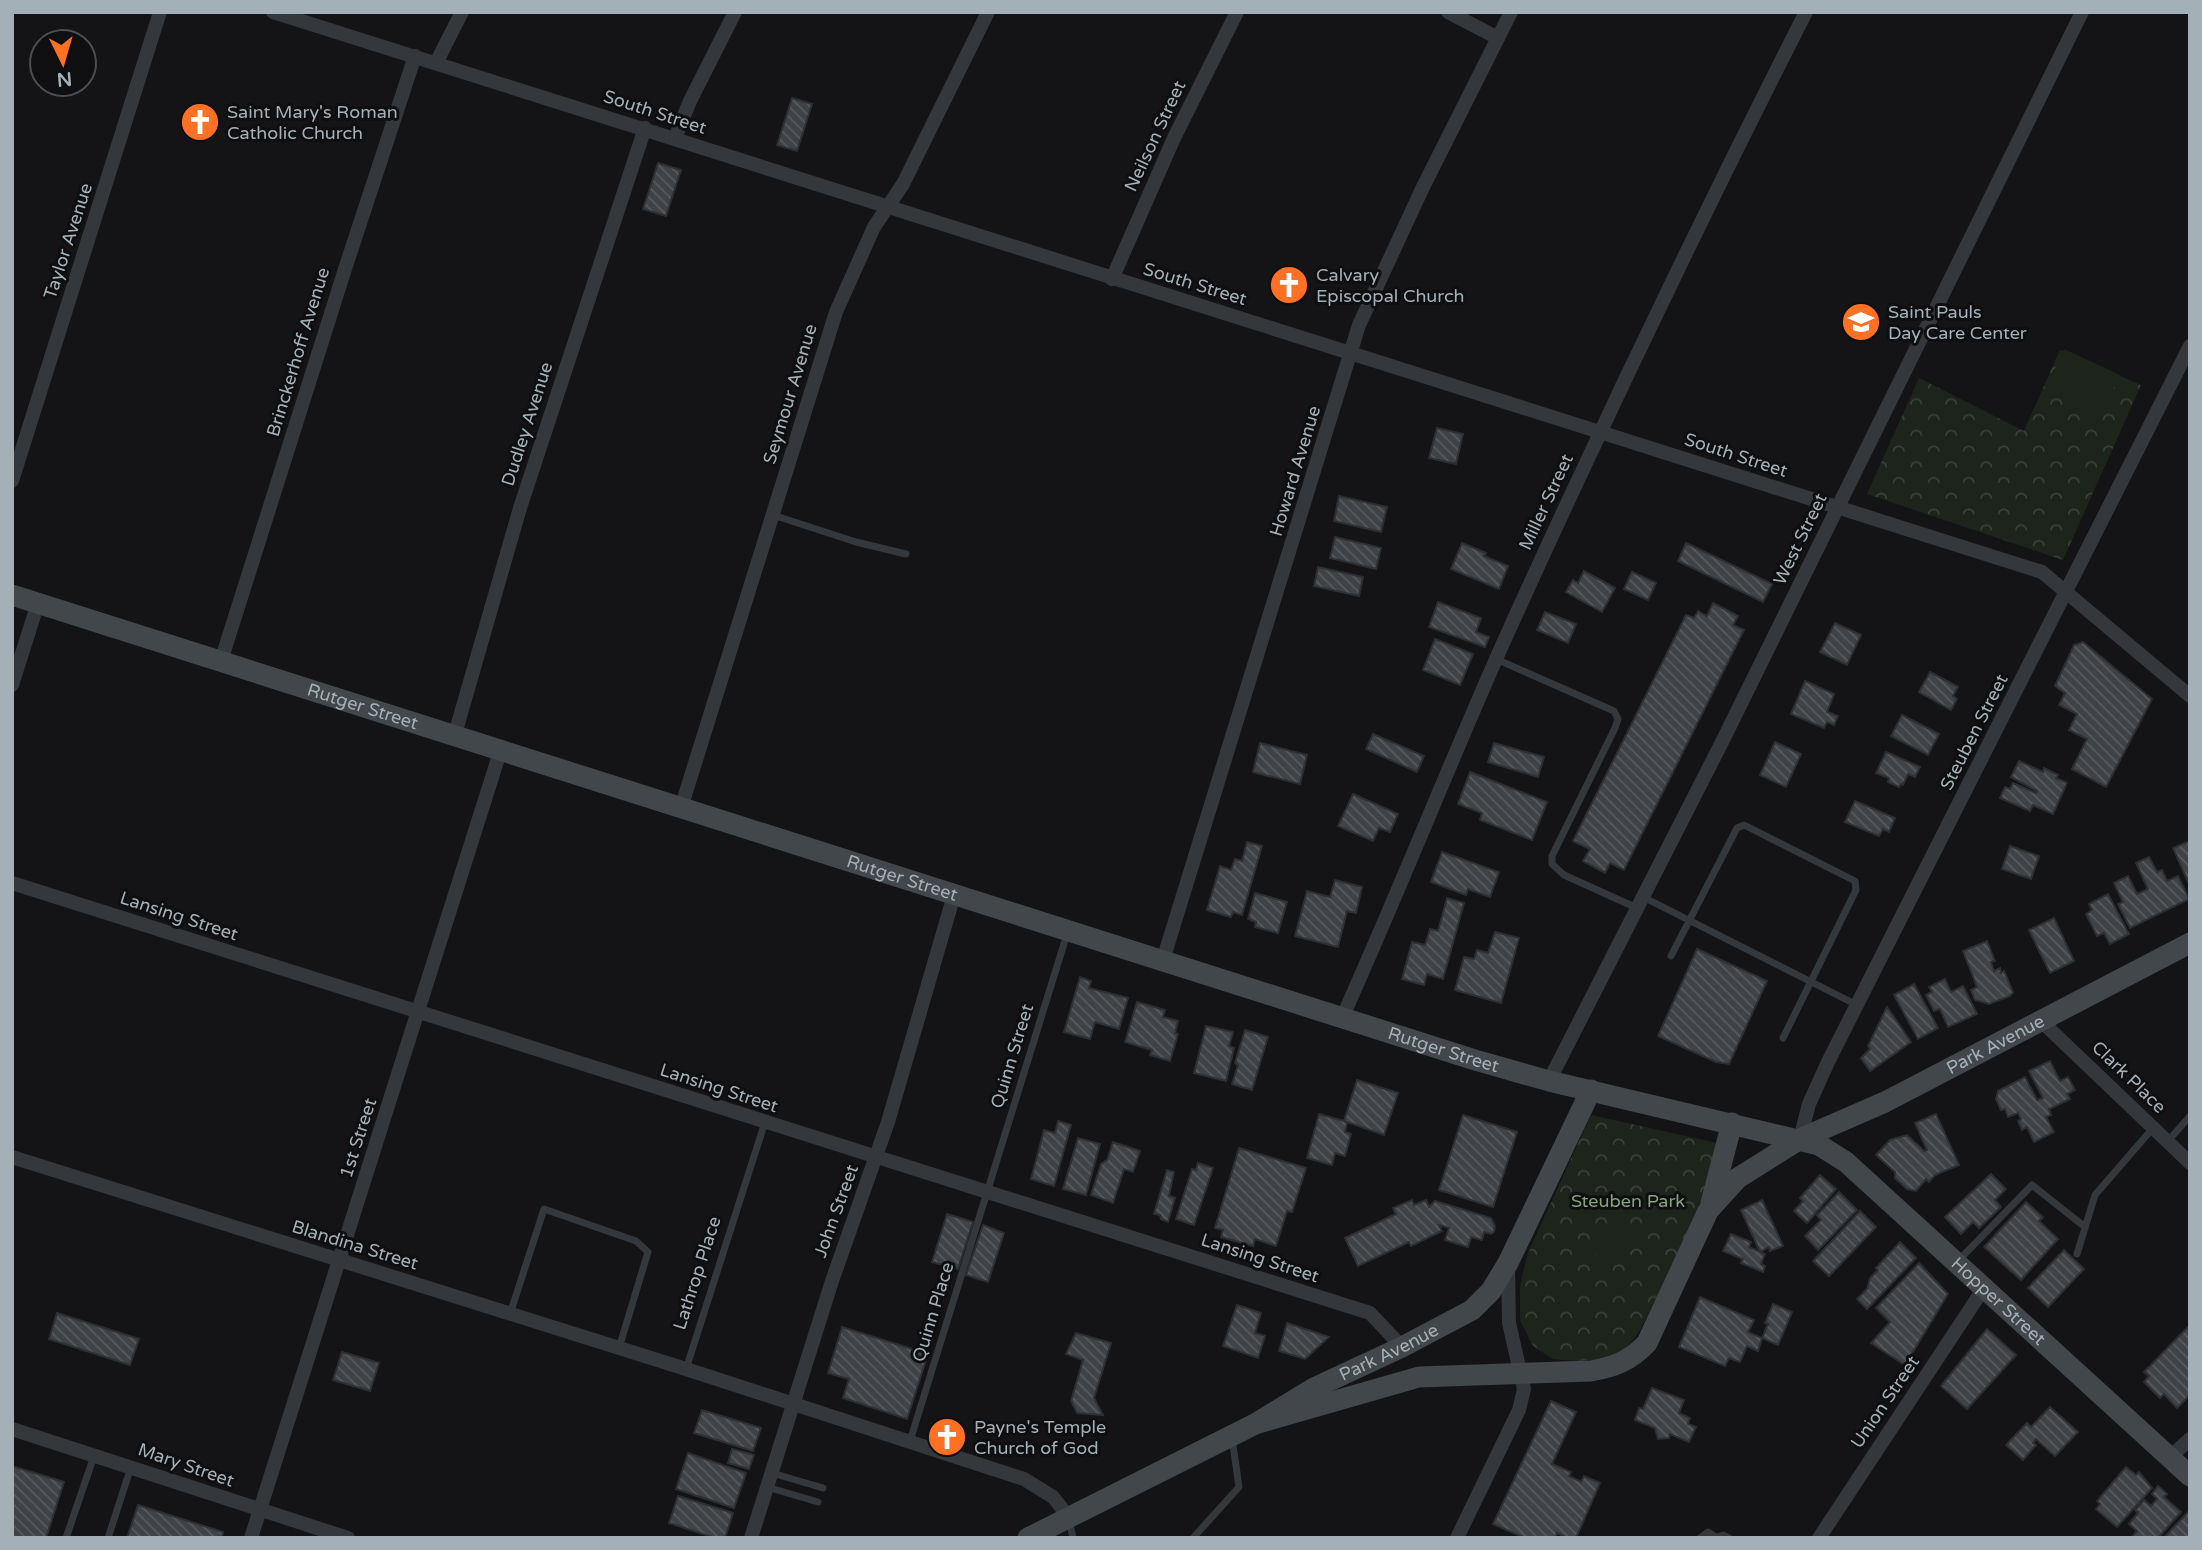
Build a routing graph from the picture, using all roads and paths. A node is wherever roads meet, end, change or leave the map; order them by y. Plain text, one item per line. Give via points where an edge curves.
1 (160, 12) edge
2 (273, 12) edge
3 (462, 12) edge
4 (735, 12) edge
5 (988, 12) edge
6 (1237, 12) edge
7 (1448, 12) edge
8 (1511, 12) edge
9 (1806, 12) edge
10 (2082, 12) edge
11 (1499, 38) junction
12 (415, 56) junction
13 (436, 63) junction
14 (645, 128) junction
15 (675, 138) junction
16 (888, 208) junction
17 (1112, 279) junction
18 (2190, 346) edge
19 (1351, 353) junction
20 (1600, 432) junction
21 (12, 481) edge
22 (1837, 508) junction
23 (772, 515) junction
24 (906, 554) dead end
25 (2066, 591) junction
26 (12, 595) edge
27 (38, 603) junction
28 (1496, 659) junction
29 (221, 661) junction
30 (12, 685) edge
31 (2190, 696) edge
32 (455, 734) junction
33 (501, 749) junction
34 (681, 808) junction
35 (12, 883) edge
36 (954, 895) junction
37 (1640, 903) junction
38 (1690, 920) junction
39 (1068, 930) junction
40 (2190, 943) edge
41 (1671, 957) dead end
42 (1163, 960) junction
43 (1810, 981) junction
44 (1857, 1005) junction
45 (418, 1012) junction
46 (1342, 1018) junction
47 (2039, 1020) junction
48 (1783, 1038) dead end
49 (1549, 1082) junction
50 (1591, 1090) junction
51 (2190, 1116) edge
52 (765, 1122) junction
53 (1732, 1123) junction
54 (2153, 1127) junction
55 (1800, 1139) junction
56 (2168, 1141) junction
57 (12, 1157) edge
58 (876, 1157) junction
59 (2190, 1163) edge
60 (987, 1192) junction
61 (1708, 1211) junction
62 (2085, 1227) junction
63 (2077, 1254) dead end
64 (339, 1260) junction
65 (1508, 1263) junction
66 (1956, 1263) junction
67 (1984, 1288) junction
68 (510, 1314) junction
69 (1402, 1347) junction
70 (618, 1348) junction
71 (686, 1369) junction
72 (1522, 1373) junction
73 (793, 1404) junction
74 (1255, 1424) junction
75 (12, 1429) edge
76 (1232, 1436) junction
77 (2190, 1439) edge
78 (910, 1441) junction
79 (94, 1454) junction
80 (2169, 1458) junction
81 (131, 1466) junction
82 (2190, 1476) edge
83 (770, 1480) junction
84 (823, 1488) dead end
85 (818, 1502) dead end
86 (259, 1510) junction
87 (1068, 1516) junction
88 (66, 1538) edge
89 (108, 1538) edge
90 (251, 1538) edge
91 (348, 1538) edge
92 (751, 1538) edge
93 (1028, 1538) edge
94 (1073, 1538) edge
95 (1192, 1538) edge
96 (1457, 1538) edge
97 (1700, 1538) edge
98 (1716, 1538) edge
99 (1728, 1538) edge
100 (1819, 1538) edge

1 - 21 street, Taylor Avenue
2 - 12 street, South Street
3 - 13 street
4 - 15 street
5 - 16 street, Seymour Avenue
6 - 17 street, Neilson Street via 1174,138
7 - 11 street
8 - 11 street, Howard Avenue
9 - 20 street, Miller Street
10 - 22 street, West Street
11 - 19 street, Howard Avenue via 1418,199 1359,325
12 - 13 street, South Street
12 - 29 street, Brinckerhoff Avenue
13 - 14 street, South Street
14 - 15 street, South Street
14 - 32 street, Dudley Avenue via 520,508
15 - 16 street, South Street
16 - 17 street, South Street
16 - 23 street, Seymour Avenue via 874,227 836,312
17 - 19 street, South Street
18 - 25 street, Steuben Street
19 - 20 street, South Street
19 - 42 street, Howard Avenue
20 - 22 street, South Street
20 - 28 street, Miller Street
22 - 25 street, South Street via 2042,572
22 - 37 street, West Street
23 - 24 lane
23 - 34 street, Seymour Avenue
25 - 31 street, South Street
25 - 44 street, Steuben Street
26 - 27 street, Rutger Street
27 - 29 street, Rutger Street
27 - 30 street
28 - 37 lane via 1614,710 1615,728 1552,864 1564,875
28 - 46 street, Miller Street
29 - 32 street, Rutger Street
32 - 33 street, Rutger Street
33 - 34 street, Rutger Street
33 - 45 street, 1st Street
34 - 36 street, Rutger Street
35 - 45 street, Lansing Street
36 - 39 street, Rutger Street
36 - 58 street, John Street
37 - 38 lane
37 - 49 street, West Street
38 - 41 lane
38 - 43 lane
38 - 43 lane via 1737,828 1744,825 1855,881 1856,890
39 - 42 street, Rutger Street
39 - 60 lane, Quinn Street
40 - 47 street, Park Avenue
42 - 46 street, Rutger Street
43 - 44 lane
43 - 48 lane
44 - 55 street, Steuben Street via 1809,1104
45 - 52 street, Lansing Street
45 - 64 street, 1st Street
46 - 49 street, Rutger Street
47 - 54 street, Clark Place
47 - 55 street, Park Avenue via 1885,1102
49 - 50 street, Rutger Street
50 - 53 street, Rutger Street
50 - 65 street
51 - 56 lane
52 - 58 street, Lansing Street
52 - 71 lane, Lathrop Place
53 - 55 street, Rutger Street
53 - 61 street
54 - 56 street, Clark Place
54 - 62 lane via 2095,1195
55 - 61 street via 1738,1178
55 - 66 street, Hopper Street via 1846,1162
56 - 59 street, Clark Place
57 - 64 street, Blandina Street
58 - 60 street, Lansing Street
58 - 73 street, John Street
60 - 69 street, Lansing Street via 1370,1313
60 - 78 lane, Quinn Place
61 - 72 street via 1647,1343 1636,1354 1617,1366 1591,1371
62 - 63 lane
62 - 66 lane via 2032,1185
64 - 68 street, Blandina Street
64 - 86 street, 1st Street
65 - 69 street, Park Avenue via 1491,1291 1472,1310
65 - 72 street via 1509,1322
66 - 67 street, Hopper Street
67 - 80 street, Hopper Street
67 - 100 street, Union Street
68 - 70 street, Blandina Street
68 - 70 lane via 544,1209 636,1241 648,1252
69 - 74 street, Park Avenue via 1314,1388
70 - 71 street, Blandina Street
71 - 73 street
72 - 74 street, Park Avenue via 1419,1377
72 - 96 street via 1519,1410
73 - 78 street
73 - 83 street, John Street
74 - 76 street, Park Avenue
75 - 79 street, Mary Street
76 - 87 street, Park Avenue
76 - 95 lane via 1239,1487
77 - 80 street
78 - 87 street via 1024,1479 1053,1497
79 - 81 street, Mary Street
79 - 88 lane
80 - 82 street, Hopper Street
81 - 86 street, Mary Street
81 - 89 lane
83 - 84 lane
83 - 85 lane
83 - 92 street, John Street
86 - 90 street, 1st Street
86 - 91 street, Mary Street
87 - 93 street, Park Avenue
87 - 94 lane
97 - 98 lane via 1708,1532
98 - 99 lane

